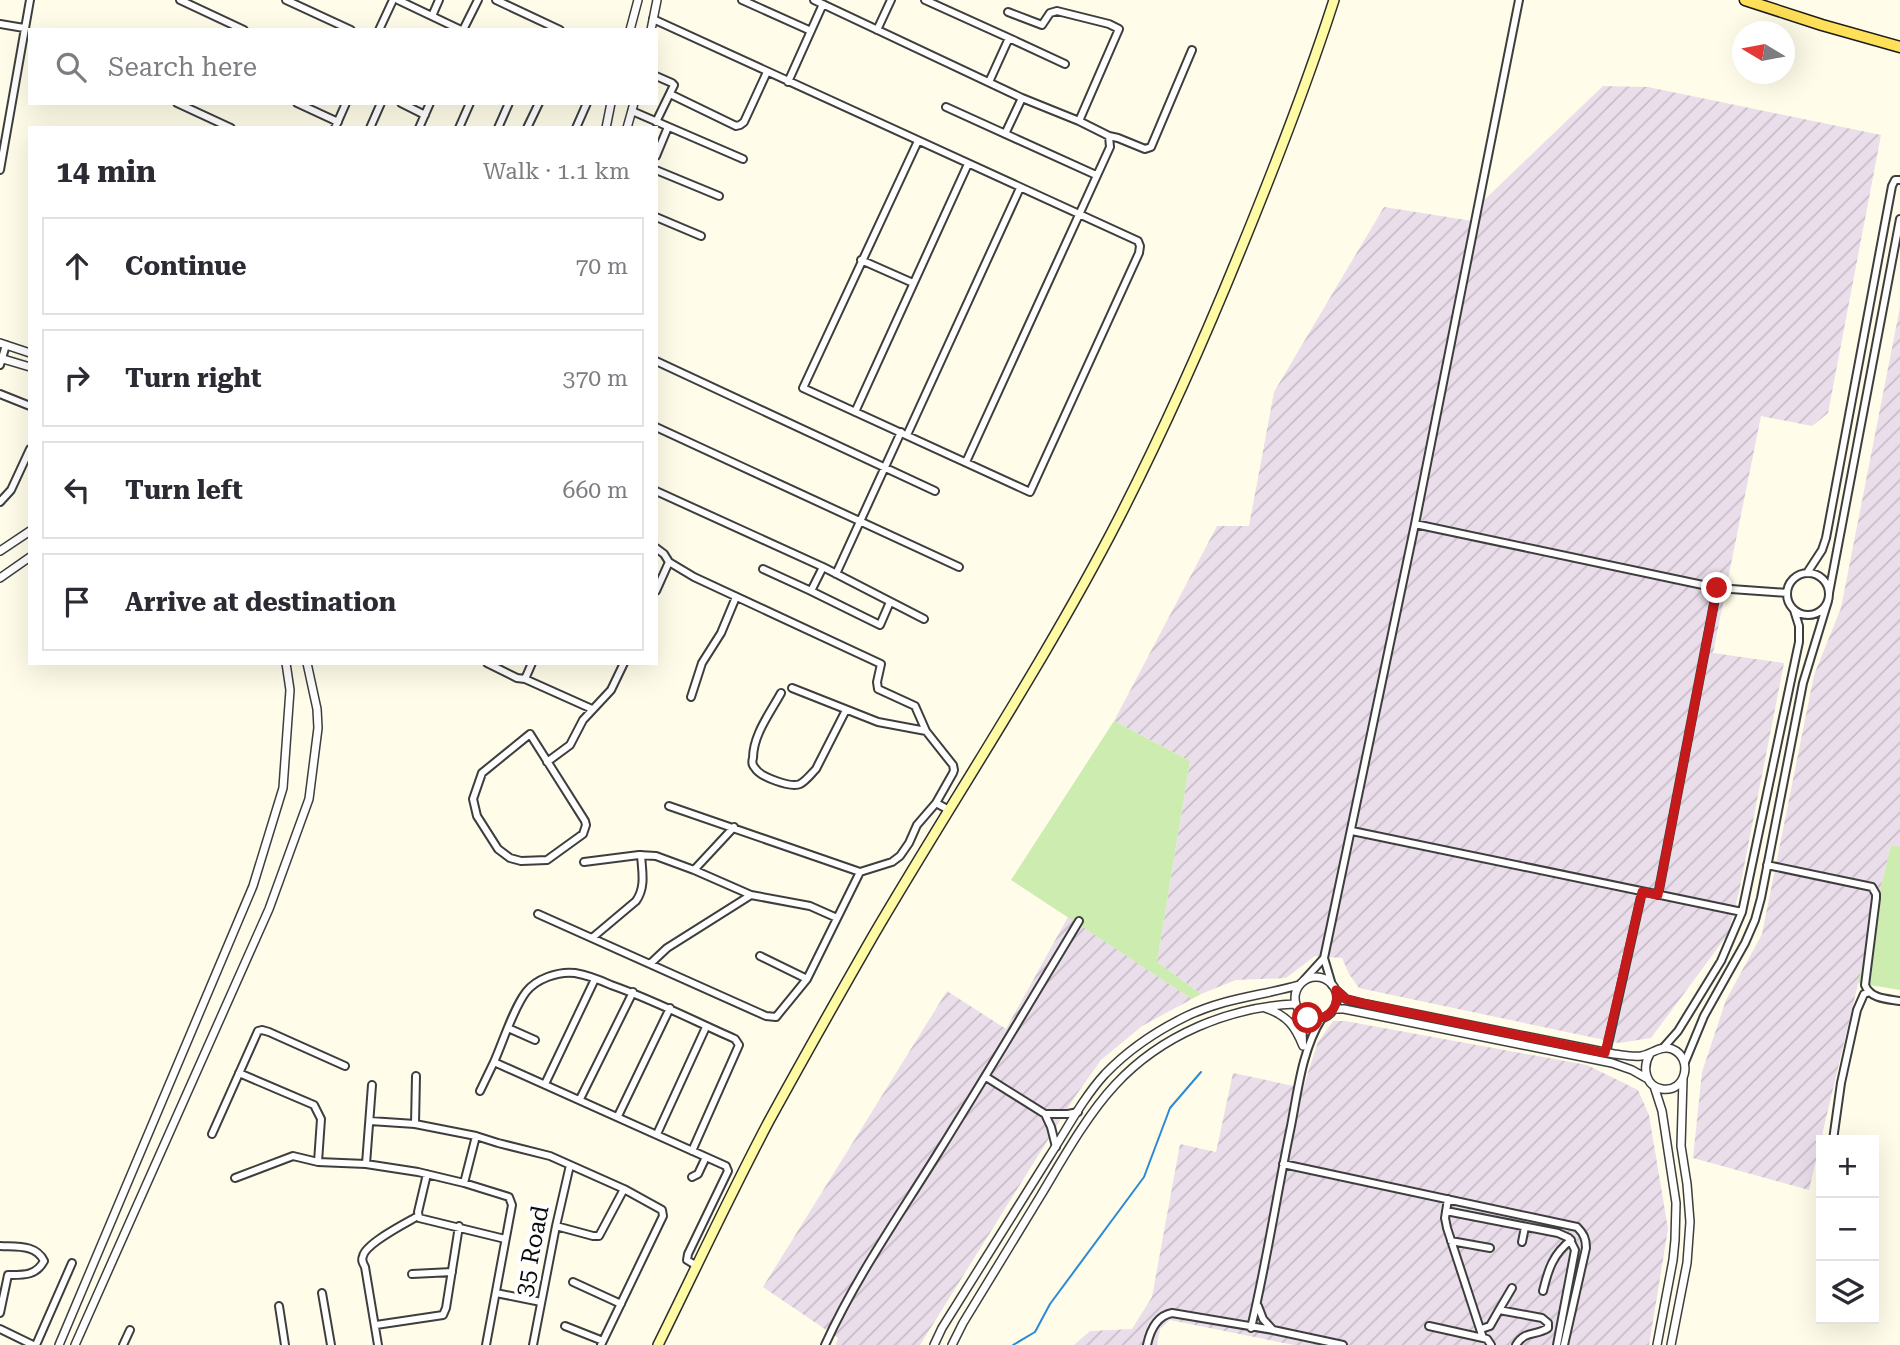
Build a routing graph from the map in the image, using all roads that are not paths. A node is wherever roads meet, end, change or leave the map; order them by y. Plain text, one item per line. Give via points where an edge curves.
1 (30, 0) edge
2 (180, 0) edge
3 (286, 0) edge
4 (395, 0) edge
5 (439, 0) edge
6 (478, 0) edge
7 (496, 0) edge
8 (638, 0) edge
9 (657, 0) edge
10 (742, 0) edge
11 (814, 0) edge
12 (891, 0) edge
13 (925, 0) edge
14 (1334, 0) edge
15 (1519, 0) edge
16 (1745, 0) edge
17 (822, 4) junction
18 (1008, 12) dead end
19 (432, 16) junction
20 (653, 19) junction
21 (0, 24) edge
22 (240, 28) edge
23 (347, 28) edge
24 (380, 28) edge
25 (458, 28) edge
26 (463, 28) edge
27 (556, 28) edge
28 (631, 28) edge
29 (651, 28) edge
30 (24, 29) junction
31 (877, 30) junction
32 (811, 31) junction
33 (1009, 38) junction
34 (1900, 47) edge
35 (1192, 50) dead end
36 (1065, 64) dead end
37 (767, 72) junction
38 (658, 77) edge
39 (788, 82) junction
40 (989, 82) junction
41 (670, 94) junction
42 (1022, 98) junction
43 (181, 105) edge
44 (301, 105) edge
45 (345, 105) edge
46 (380, 105) edge
47 (405, 105) edge
48 (429, 105) edge
49 (469, 105) edge
50 (508, 105) edge
51 (538, 105) edge
52 (586, 105) edge
53 (611, 105) edge
54 (633, 107) edge
55 (946, 107) dead end
56 (425, 115) junction
57 (1079, 121) junction
58 (656, 122) junction
59 (337, 125) edge
60 (227, 126) edge
61 (371, 126) edge
62 (420, 126) edge
63 (460, 126) edge
64 (499, 126) edge
65 (528, 126) edge
66 (577, 126) edge
67 (606, 126) edge
68 (628, 126) edge
69 (668, 127) junction
70 (1006, 134) junction
71 (1109, 136) junction
72 (918, 141) junction
73 (658, 151) edge
74 (743, 159) dead end
75 (968, 164) junction
76 (0, 170) edge
77 (658, 171) edge
78 (1096, 175) junction
79 (1900, 180) edge
80 (1020, 188) junction
81 (719, 197) dead end
82 (1078, 214) junction
83 (658, 218) edge
84 (1900, 219) edge
85 (701, 236) dead end
86 (861, 260) junction
87 (914, 283) junction
88 (3, 344) edge
89 (28, 352) edge
90 (1, 361) edge
91 (658, 362) edge
92 (28, 367) edge
93 (0, 394) edge
94 (28, 405) edge
95 (855, 411) junction
96 (658, 429) edge
97 (904, 434) junction
98 (28, 456) edge
99 (966, 462) junction
100 (885, 467) junction
101 (935, 491) dead end
102 (658, 492) edge
103 (0, 502) edge
104 (860, 521) junction
105 (1415, 524) junction
106 (28, 532) edge
107 (658, 550) edge
108 (0, 551) edge
109 (28, 558) edge
110 (669, 562) junction
111 (823, 567) junction
112 (959, 567) dead end
113 (763, 569) dead end
114 (1807, 573) junction
115 (836, 574) junction
116 (0, 578) edge
117 (658, 587) edge
118 (1717, 588) junction
119 (811, 591) junction
120 (1787, 593) junction
121 (736, 597) junction
122 (1828, 597) junction
123 (891, 602) junction
124 (1794, 610) junction
125 (924, 619) dead end
126 (286, 665) edge
127 (307, 665) edge
128 (491, 665) edge
129 (530, 665) edge
130 (623, 665) edge
131 (525, 679) junction
132 (792, 688) dead end
133 (781, 693) dead end
134 (691, 697) dead end
135 (592, 709) junction
136 (846, 710) junction
137 (926, 731) junction
138 (547, 762) junction
139 (936, 803) junction
140 (669, 806) dead end
141 (949, 810) junction
142 (734, 827) junction
143 (1352, 831) junction
144 (641, 855) junction
145 (584, 862) dead end
146 (1768, 865) junction
147 (694, 870) junction
148 (860, 872) junction
149 (1642, 892) junction
150 (751, 895) junction
151 (1658, 895) junction
152 (1742, 912) junction
153 (538, 914) dead end
154 (837, 918) junction
155 (1079, 921) dead end
156 (592, 938) junction
157 (760, 956) dead end
158 (1324, 958) junction
159 (650, 964) junction
160 (595, 979) junction
161 (807, 979) junction
162 (1302, 982) junction
163 (1334, 987) junction
164 (633, 992) junction
165 (1870, 992) junction
166 (1900, 1001) edge
167 (1295, 1004) junction
168 (1261, 1007) junction
169 (670, 1008) junction
170 (1334, 1009) junction
171 (1302, 1014) junction
172 (1322, 1018) junction
173 (706, 1027) junction
174 (508, 1028) junction
175 (535, 1040) dead end
176 (1303, 1046) junction
177 (1663, 1048) junction
178 (1605, 1053) junction
179 (1650, 1055) junction
180 (495, 1062) junction
181 (1685, 1062) junction
182 (1303, 1063) junction
183 (345, 1066) dead end
184 (239, 1073) junction
185 (416, 1076) dead end
186 (986, 1077) junction
187 (1647, 1078) junction
188 (1683, 1079) junction
189 (545, 1084) junction
190 (372, 1085) dead end
191 (1654, 1086) junction
192 (480, 1091) dead end
193 (580, 1100) junction
194 (1078, 1112) junction
195 (1045, 1114) junction
196 (618, 1116) junction
197 (370, 1121) junction
198 (415, 1124) junction
199 (212, 1134) dead end
200 (657, 1134) junction
201 (1834, 1135) edge
202 (476, 1136) junction
203 (1056, 1147) junction
204 (692, 1151) junction
205 (706, 1157) junction
206 (318, 1162) junction
207 (366, 1164) junction
208 (1283, 1164) junction
209 (570, 1165) junction
210 (428, 1174) junction
211 (692, 1177) dead end
212 (235, 1178) dead end
213 (464, 1183) junction
214 (624, 1189) junction
215 (1448, 1199) junction
216 (1446, 1211) junction
217 (418, 1216) junction
218 (459, 1226) junction
219 (556, 1226) junction
220 (1525, 1227) junction
221 (505, 1239) junction
222 (1571, 1240) junction
223 (1451, 1241) junction
224 (1522, 1242) dead end
225 (0, 1246) edge
226 (1490, 1248) dead end
227 (72, 1263) dead end
228 (697, 1266) junction
229 (452, 1272) junction
230 (412, 1274) dead end
231 (573, 1282) dead end
232 (1512, 1288) dead end
233 (1543, 1291) dead end
234 (322, 1293) dead end
235 (496, 1293) junction
236 (541, 1302) junction
237 (621, 1304) junction
238 (1257, 1304) junction
239 (279, 1306) dead end
240 (1499, 1310) junction
241 (0, 1313) edge
242 (376, 1325) junction
243 (565, 1326) dead end
244 (1429, 1326) dead end
245 (1251, 1328) junction
246 (0, 1329) edge
247 (1481, 1329) junction
248 (130, 1330) dead end
249 (1273, 1331) junction
250 (1483, 1338) junction
251 (602, 1343) edge
252 (34, 1345) edge
253 (59, 1345) edge
254 (75, 1345) edge
255 (123, 1345) edge
256 (285, 1345) edge
257 (331, 1345) edge
258 (378, 1345) edge
259 (486, 1345) edge
260 (533, 1345) edge
261 (658, 1345) edge
262 (825, 1345) edge
263 (934, 1345) edge
264 (952, 1345) edge
265 (1147, 1345) edge
266 (1343, 1345) edge
267 (1491, 1345) edge
268 (1516, 1345) edge
269 (1557, 1345) edge
270 (1564, 1345) edge
271 (1657, 1345) edge
272 (1671, 1345) edge

1 - 30 street
2 - 22 street
3 - 23 street
4 - 19 street
4 - 24 street
5 - 19 street
6 - 26 street
7 - 27 street
8 - 28 street
9 - 20 street
10 - 32 street
11 - 17 street
12 - 31 street
13 - 33 street
14 - 141 main road via 1280,155 1167,421 1056,632
15 - 105 street
16 - 34 main road
17 - 31 street
17 - 32 street
18 - 57 street via 1042,26 1053,11 1119,29
19 - 25 street
20 - 29 street
20 - 37 street
21 - 30 street
30 - 76 street
31 - 40 street
32 - 39 street
33 - 36 street
33 - 40 street
35 - 71 street via 1151,147
37 - 39 street
37 - 41 street via 740,125
38 - 41 street via 674,85
39 - 72 street
40 - 42 street
41 - 58 street
42 - 57 street
42 - 70 street
43 - 60 street
44 - 59 street
45 - 59 street
46 - 61 street
47 - 56 street
48 - 56 street
49 - 63 street
50 - 64 street
51 - 65 street
52 - 66 street
53 - 67 street
54 - 58 street
54 - 68 street
55 - 70 street
56 - 62 street
57 - 71 street
58 - 69 street
69 - 73 street
69 - 74 street
70 - 78 street
71 - 78 street via 1110,147
72 - 75 street
72 - 86 street
75 - 80 street
75 - 87 street
77 - 81 street
78 - 82 street
79 - 114 street via 1892,186 1826,538
80 - 82 street
80 - 97 street
82 - 99 street
82 - 99 street via 1138,241 1139,253 1030,492
83 - 85 street
84 - 122 street
86 - 87 street
86 - 95 street via 803,388
87 - 95 street
88 - 89 street
88 - 90 street
90 - 92 street
91 - 100 street
93 - 94 street
95 - 97 street
96 - 104 street
97 - 99 street
97 - 100 street
98 - 103 street
100 - 101 street
100 - 104 street
102 - 111 street
104 - 112 street
104 - 115 street
105 - 118 street
105 - 143 street
106 - 108 street
107 - 110 street
109 - 116 street
110 - 117 street
110 - 121 street
111 - 115 street
111 - 119 street
113 - 119 street
114 - 120 street via 1791,581
114 - 122 street via 1820,576 1828,587
115 - 123 street
118 - 120 street
118 - 151 street
119 - 123 street via 880,625
120 - 124 street
121 - 134 street via 702,663
121 - 137 street via 881,664 878,689 915,706
122 - 124 street via 1817,613
122 - 146 street via 1804,678
123 - 125 street
124 - 152 street via 1799,642
126 - 253 street via 290,690 283,788 253,886
127 - 254 street via 318,728 309,799 269,909
128 - 131 street
129 - 131 street
130 - 135 street via 605,699
131 - 135 street
132 - 136 street
133 - 136 street via 756,740 752,761 759,772 791,785 816,769
135 - 138 street via 570,745
136 - 137 street
137 - 139 street via 954,769
138 - 138 street via 530,734 482,773 473,799 477,816 498,849 510,858 547,860 585,830 585,821
139 - 141 street
139 - 148 street via 900,856
140 - 142 street
141 - 228 main road via 775,1111
142 - 147 street
142 - 148 street
143 - 149 street
143 - 158 street
144 - 145 street
144 - 147 street
144 - 156 street via 641,893
146 - 165 street via 1875,890 1865,979
146 - 181 street via 1745,943 1704,1016
147 - 150 street
148 - 154 street
149 - 151 street
149 - 178 street
150 - 154 street via 810,906
150 - 159 street via 667,948
151 - 152 street
152 - 177 street via 1721,961
153 - 156 street
154 - 161 street
155 - 186 street
156 - 159 street
157 - 161 street
158 - 162 street
158 - 163 street
159 - 161 street via 770,1017 779,1015
160 - 164 street
160 - 174 street via 574,973 542,980 526,992
160 - 189 street
162 - 163 street via 1316,976
162 - 167 street
162 - 194 street via 1216,1003 1161,1030 1105,1074
163 - 170 street
163 - 178 street via 1346,999 1366,1004
164 - 169 street
164 - 193 street
165 - 166 street
165 - 201 street via 1864,994 1857,1010
167 - 168 street
167 - 171 street
168 - 176 street via 1286,1018
168 - 264 street via 1192,1029 1136,1065 1115,1085 1051,1179
169 - 173 street
169 - 196 street
170 - 172 street
170 - 187 street via 1602,1061
171 - 172 street
171 - 176 street
172 - 182 street
173 - 200 street
173 - 204 street via 739,1045
174 - 175 street
174 - 180 street
176 - 182 street
177 - 179 street
177 - 181 street via 1674,1050
178 - 179 street
179 - 187 street via 1645,1066
180 - 189 street
180 - 192 street
181 - 188 street
182 - 208 street
183 - 184 street via 262,1030 255,1035
184 - 199 street
184 - 206 street via 314,1105 321,1119
185 - 198 street
186 - 195 street
186 - 262 street via 860,1277
187 - 191 street
188 - 191 street via 1674,1088
188 - 272 street via 1681,1137 1690,1222
189 - 193 street
190 - 197 street
191 - 271 street via 1675,1203 1673,1260
193 - 196 street
194 - 195 street
194 - 203 street
195 - 203 street
196 - 200 street
197 - 198 street
197 - 207 street
198 - 202 street
200 - 204 street
202 - 209 street
202 - 213 street
203 - 263 street
204 - 205 street
205 - 211 street
205 - 228 street via 728,1171 688,1254 687,1260
206 - 207 street
206 - 212 street via 288,1157
207 - 210 street
208 - 215 street
208 - 238 street
209 - 214 street
209 - 219 street, 35 Road
210 - 213 street
210 - 217 street
213 - 221 street via 509,1197 512,1205
214 - 219 street via 599,1236
214 - 237 street via 663,1213
215 - 216 street
215 - 270 street via 1570,1225 1583,1232 1586,1248
216 - 220 street
216 - 223 street
217 - 218 street
217 - 242 street via 382,1237 363,1256
218 - 221 street
218 - 229 street
219 - 236 street, 35 Road
220 - 222 street
220 - 224 street
221 - 235 street
222 - 233 street via 1552,1260
222 - 269 street via 1575,1250
223 - 226 street
223 - 247 street
225 - 241 street via 24,1247 44,1261 30,1275 8,1275
227 - 252 street
228 - 261 main road
229 - 230 street
229 - 242 street via 443,1315
231 - 237 street
232 - 240 street
234 - 257 street
235 - 236 street
235 - 259 street
236 - 260 street, 35 Road
237 - 251 street
238 - 245 street
238 - 249 street
239 - 256 street
240 - 247 street via 1490,1326
240 - 268 street via 1548,1323 1544,1331 1524,1335
242 - 258 street
243 - 251 street
244 - 250 street
245 - 249 street
245 - 265 street via 1172,1313 1155,1323
246 - 252 street
247 - 250 street
248 - 255 street
249 - 266 street
250 - 267 street

